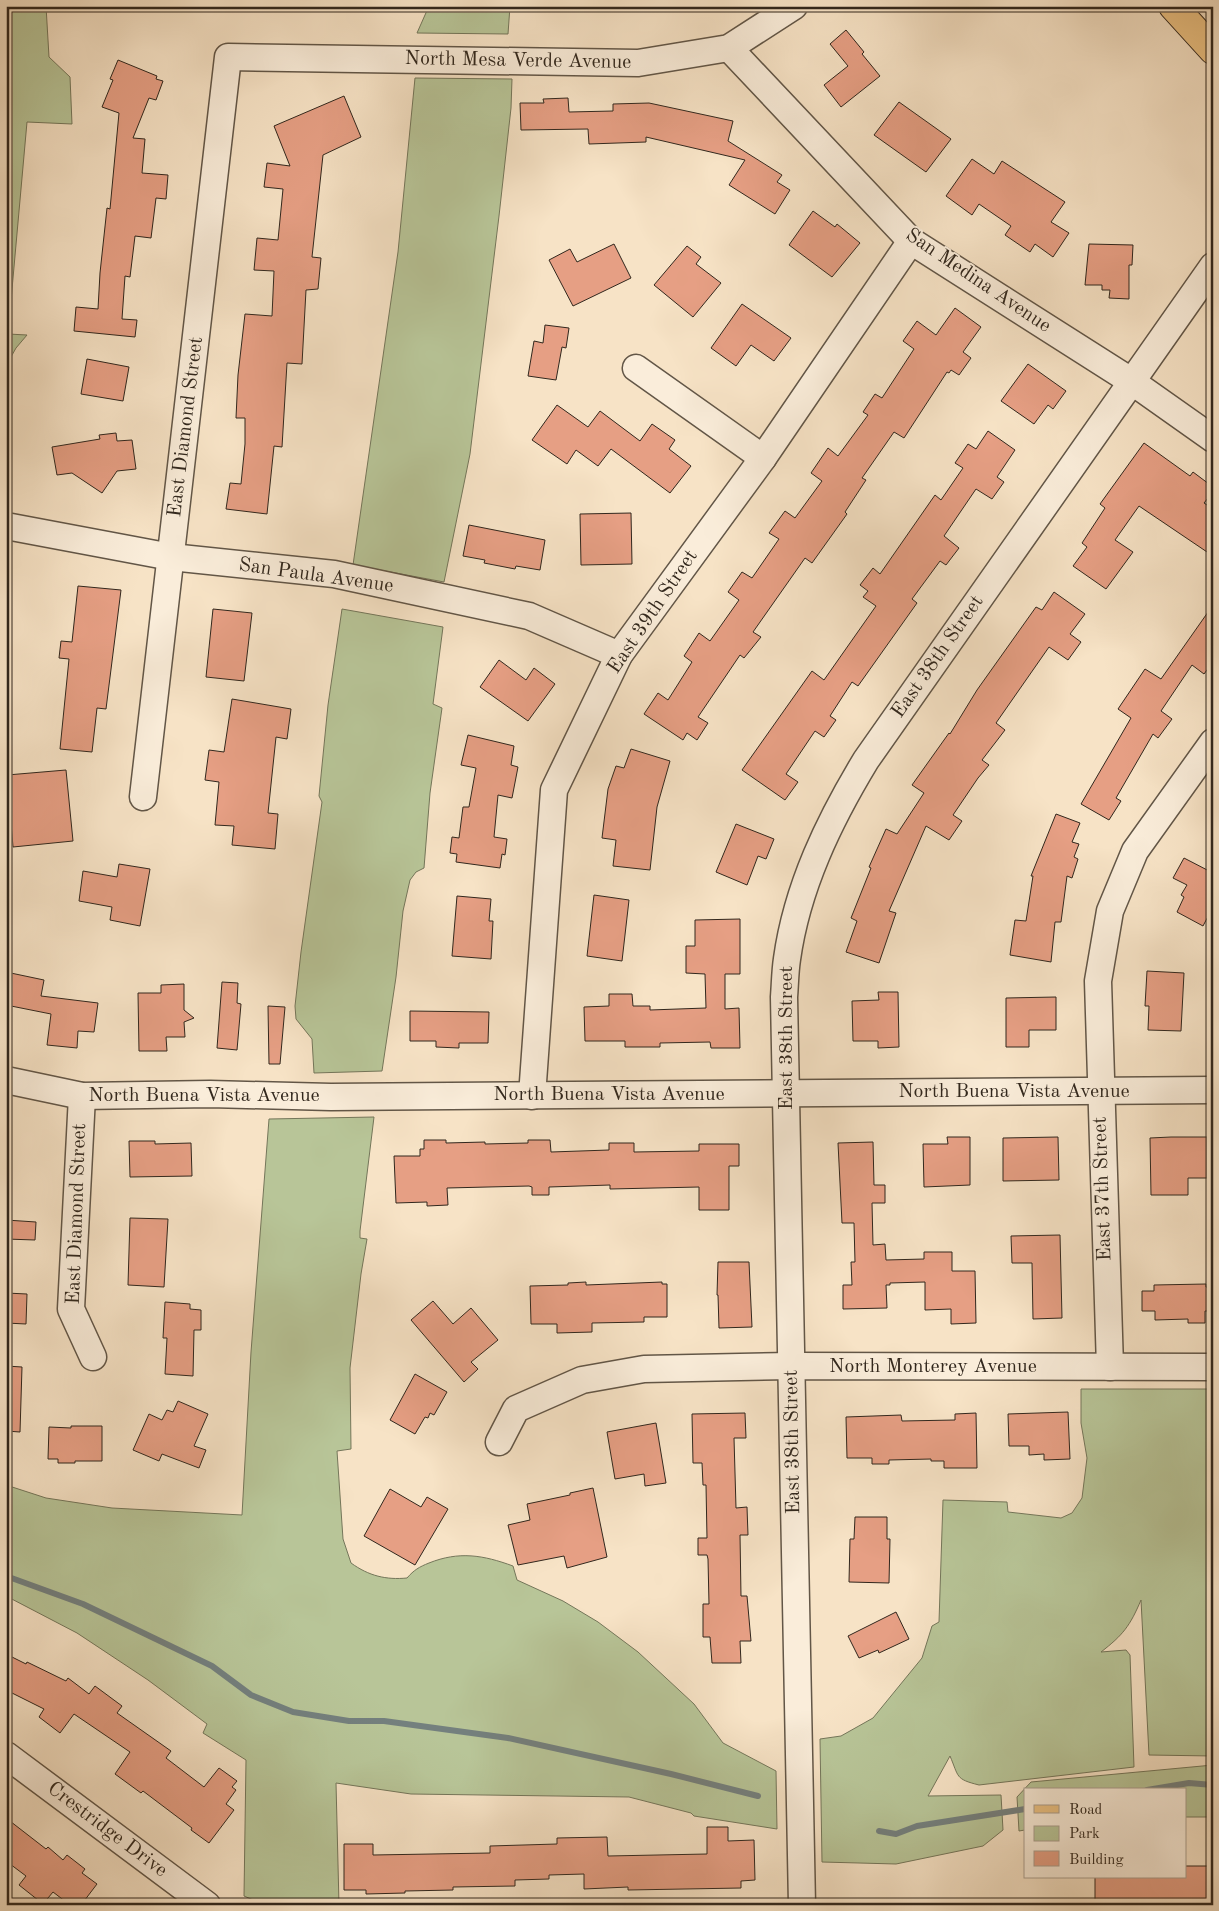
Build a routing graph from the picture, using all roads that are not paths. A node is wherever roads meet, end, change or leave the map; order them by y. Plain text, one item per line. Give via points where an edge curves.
1 (794, 6) edge
2 (1173, 6) edge
3 (729, 48) junction
4 (1213, 50) edge
5 (228, 57) joint
6 (911, 241) junction
7 (1213, 266) edge
8 (636, 368) dead end
9 (1131, 381) junction
10 (1213, 439) edge
11 (763, 458) junction
12 (6, 526) edge
13 (171, 557) junction
14 (619, 655) junction
15 (1213, 742) edge
16 (143, 797) dead end
17 (6, 1080) edge
18 (1213, 1090) edge
19 (1100, 1091) junction
20 (786, 1094) junction
21 (82, 1096) junction
22 (532, 1096) junction
23 (93, 1357) dead end
24 (792, 1366) junction
25 (1110, 1367) junction
26 (1213, 1367) edge
27 (499, 1442) dead end
28 (6, 1755) edge
29 (207, 1905) edge
30 (802, 1905) edge

1 - 3 street, North Mesa Verde Avenue
2 - 4 main road
3 - 5 street, North Mesa Verde Avenue via 638,63
3 - 6 street, San Medina Avenue
5 - 13 street, East Diamond Street
6 - 9 street, San Medina Avenue
6 - 11 street, East 39th Street
7 - 9 street, East 38th Street
8 - 11 street
9 - 10 street, San Medina Avenue
9 - 20 street, East 38th Street via 866,760 823,838 802,894 787,960 784,997
11 - 14 street, East 39th Street
12 - 13 street, San Paula Avenue
13 - 14 street, San Paula Avenue via 334,574 529,616
13 - 16 street, East Diamond Street
14 - 22 street, East 39th Street via 554,790
15 - 19 street, East 37th Street via 1135,851 1110,911 1098,981
17 - 21 street, North Buena Vista Avenue
18 - 19 street, North Buena Vista Avenue
19 - 20 street, North Buena Vista Avenue
19 - 25 street, East 37th Street
20 - 22 street, North Buena Vista Avenue
20 - 24 street, East 38th Street
21 - 22 street, North Buena Vista Avenue
21 - 23 street, East Diamond Street via 71,1309
24 - 25 street, North Monterey Avenue
24 - 27 street, North Monterey Avenue via 644,1369 582,1380 516,1409
24 - 30 street, East 38th Street
25 - 26 street, North Monterey Avenue
28 - 29 street, Crestridge Drive

